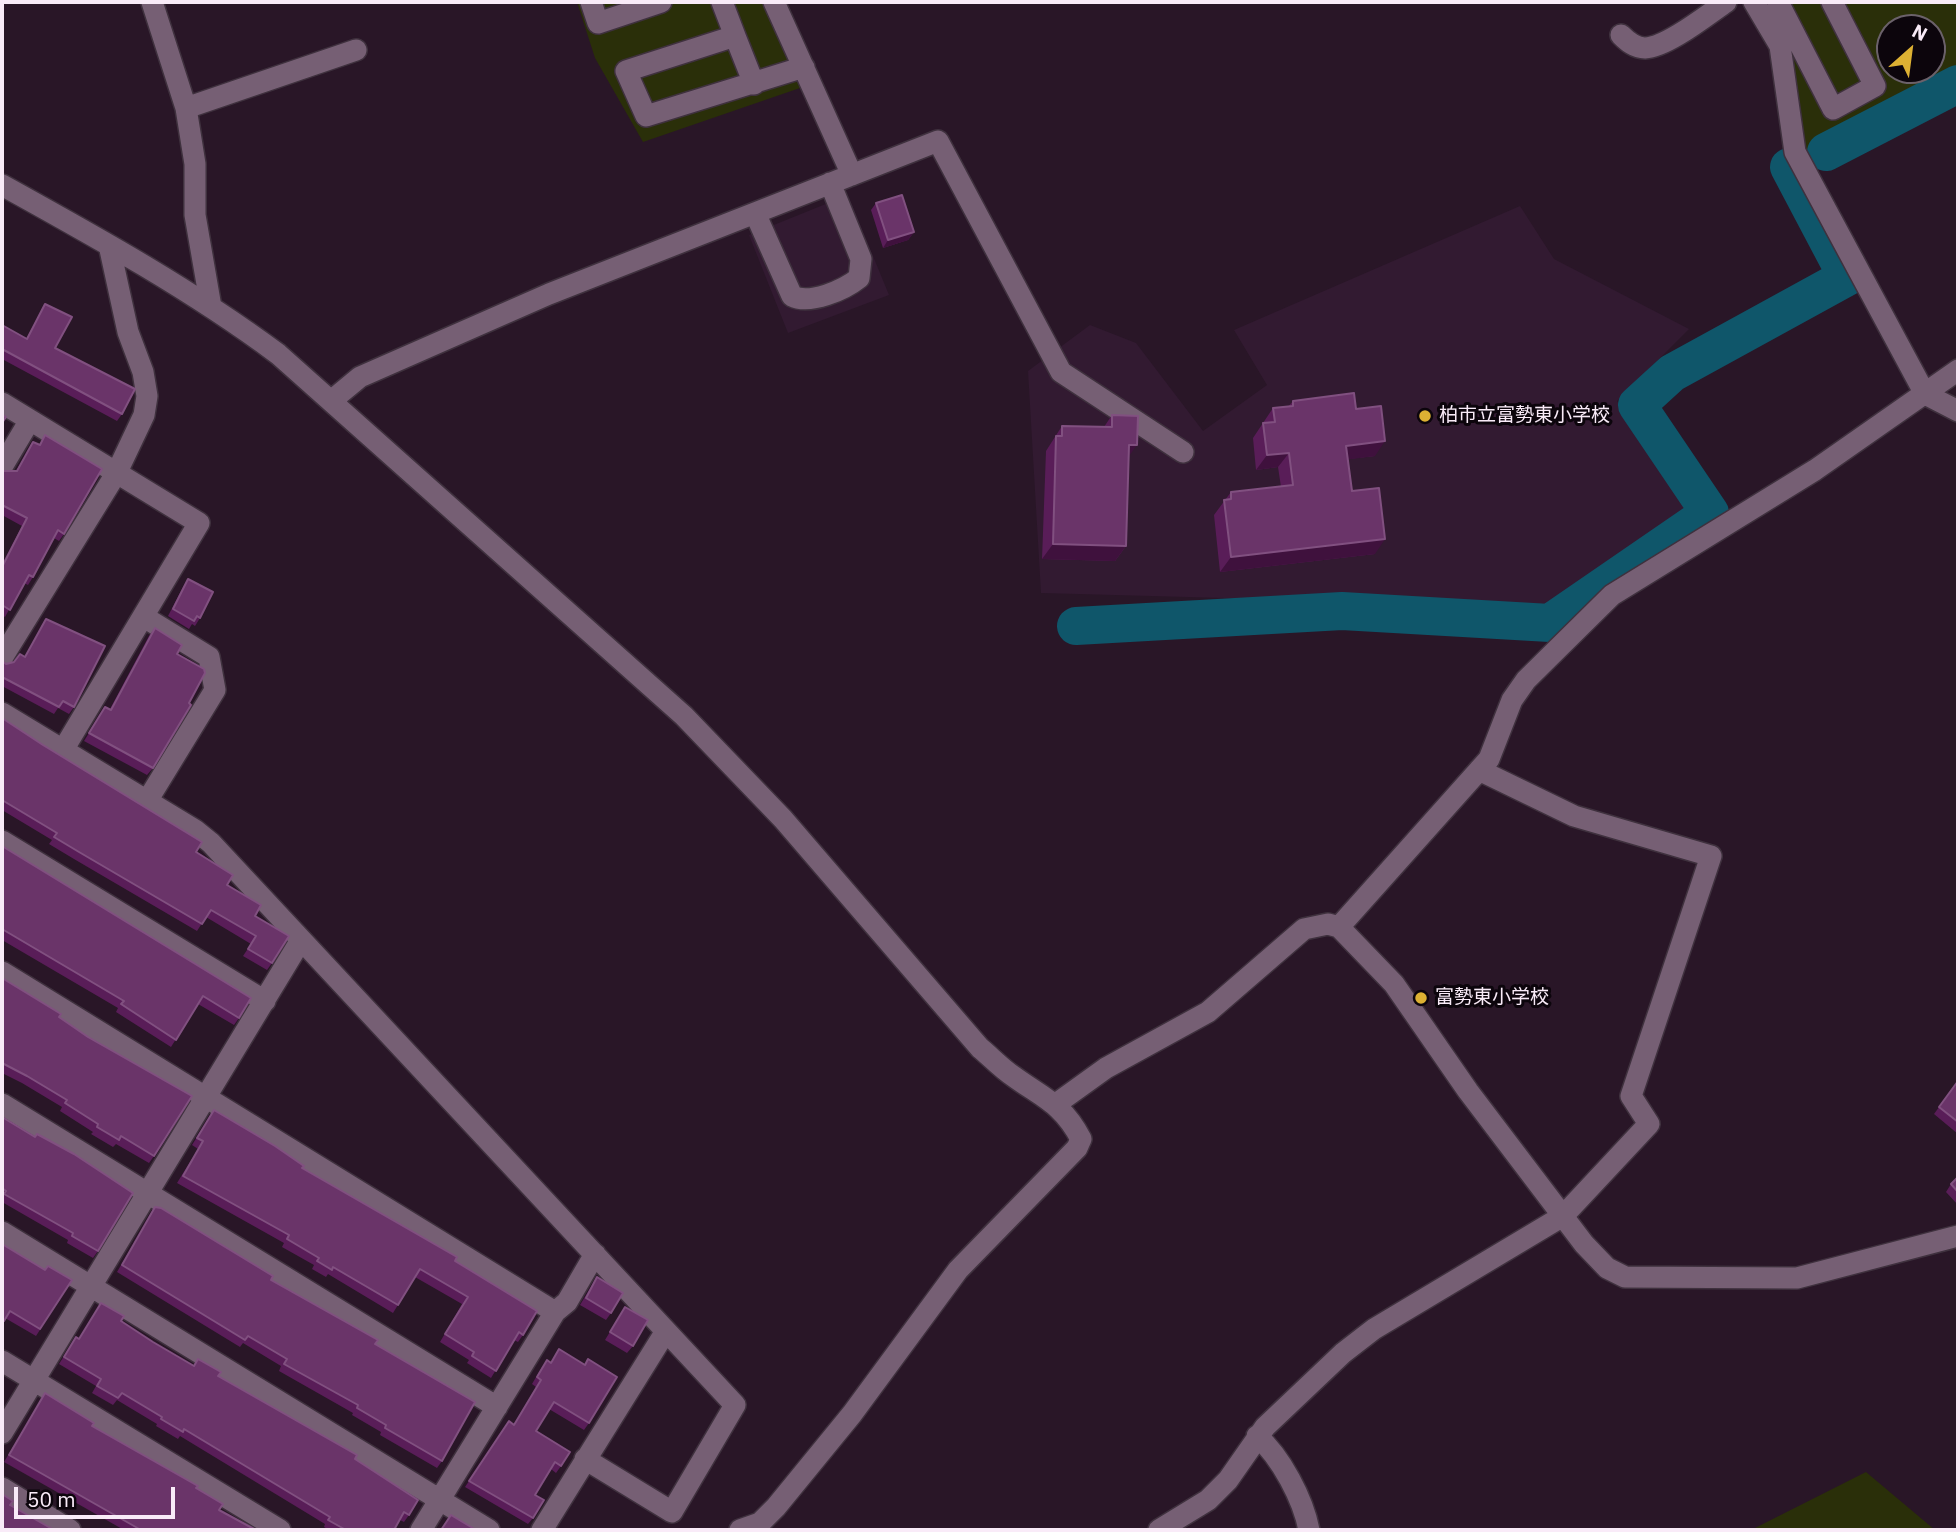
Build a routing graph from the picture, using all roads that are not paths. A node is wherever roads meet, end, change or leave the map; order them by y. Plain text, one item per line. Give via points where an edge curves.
1 (152, 2) edge
2 (592, 2) edge
3 (661, 2) edge
4 (722, 2) edge
5 (774, 2) edge
6 (1726, 2) edge
7 (1754, 2) edge
8 (1777, 2) edge
9 (1832, 2) edge
10 (1622, 35) dead end
11 (735, 36) junction
12 (356, 50) dead end
13 (804, 67) junction
14 (754, 84) junction
15 (186, 108) junction
16 (852, 175) junction
17 (830, 183) junction
18 (2, 186) edge
19 (755, 213) junction
20 (108, 245) junction
21 (211, 307) junction
22 (1958, 370) edge
23 (1925, 394) junction
24 (331, 401) junction
25 (2, 403) edge
26 (1958, 411) edge
27 (30, 420) junction
28 (1183, 452) dead end
29 (2, 467) edge
30 (117, 472) junction
31 (144, 617) junction
32 (2, 659) edge
33 (2, 713) edge
34 (63, 750) junction
35 (1479, 770) junction
36 (147, 801) junction
37 (2, 841) edge
38 (1339, 927) junction
39 (301, 940) junction
40 (2, 972) edge
41 (265, 1001) junction
42 (207, 1097) junction
43 (2, 1104) edge
44 (1056, 1104) junction
45 (148, 1193) junction
46 (1563, 1216) junction
47 (2, 1232) edge
48 (1958, 1236) edge
49 (595, 1254) junction
50 (91, 1286) junction
51 (555, 1312) junction
52 (666, 1331) junction
53 (2, 1361) edge
54 (33, 1380) junction
55 (496, 1407) junction
56 (2, 1433) edge
57 (1257, 1436) junction
58 (585, 1459) junction
59 (2, 1488) edge
60 (440, 1501) junction
61 (64, 1529) edge
62 (280, 1530) edge
63 (422, 1530) edge
64 (489, 1530) edge
65 (542, 1530) edge
66 (740, 1530) edge
67 (1159, 1530) edge
68 (1309, 1530) edge

1 - 15 street
2 - 3 street via 598,23
4 - 11 street
5 - 13 street
6 - 10 street via 1659,44 1644,48 1630,44
7 - 23 street via 1780,46 1796,152
8 - 9 street via 1833,109 1875,86
11 - 14 street
11 - 14 street via 626,71 646,116
12 - 15 street
13 - 14 street
13 - 16 street
15 - 21 street via 195,164 197,227
16 - 17 street
16 - 28 street via 938,141 1061,372
17 - 19 street
17 - 19 street via 861,259 859,278 852,284 808,300 792,296
18 - 20 street
19 - 24 street via 468,329 360,377
20 - 21 street
20 - 30 street via 147,397 145,415
21 - 24 street via 278,354
22 - 23 street
23 - 26 street
23 - 35 street via 1815,470 1612,595 1525,680 1512,700 1489,759
24 - 44 street via 684,716 782,819 979,1048
25 - 27 street
27 - 29 street
27 - 30 street
30 - 31 street via 200,523
30 - 32 street
31 - 34 street
31 - 36 street via 209,657 215,690
33 - 34 street
34 - 36 street
35 - 38 street
35 - 46 street via 1574,816 1711,856 1631,1096 1649,1124
36 - 39 street via 211,843
37 - 41 street
38 - 44 street via 1328,923 1304,929 1208,1012 1106,1068
38 - 46 street via 1394,984
39 - 41 street
39 - 49 street
40 - 42 street
41 - 42 street
42 - 45 street
42 - 51 street
43 - 45 street
44 - 66 street via 1081,1139 1077,1148 958,1270 852,1414 776,1507 760,1523
45 - 50 street
45 - 55 street
46 - 48 street via 1608,1268 1625,1278 1797,1278
46 - 57 street via 1374,1329
47 - 50 street
49 - 51 street via 567,1301
49 - 52 street
50 - 54 street
50 - 60 street
51 - 55 street
52 - 58 street
52 - 58 street via 735,1405 671,1512
53 - 54 street
54 - 56 street
54 - 62 street
55 - 60 street
57 - 67 street via 1228,1480 1208,1500
57 - 68 street via 1270,1447 1303,1509
58 - 65 street
59 - 61 street
60 - 63 street
60 - 64 street

